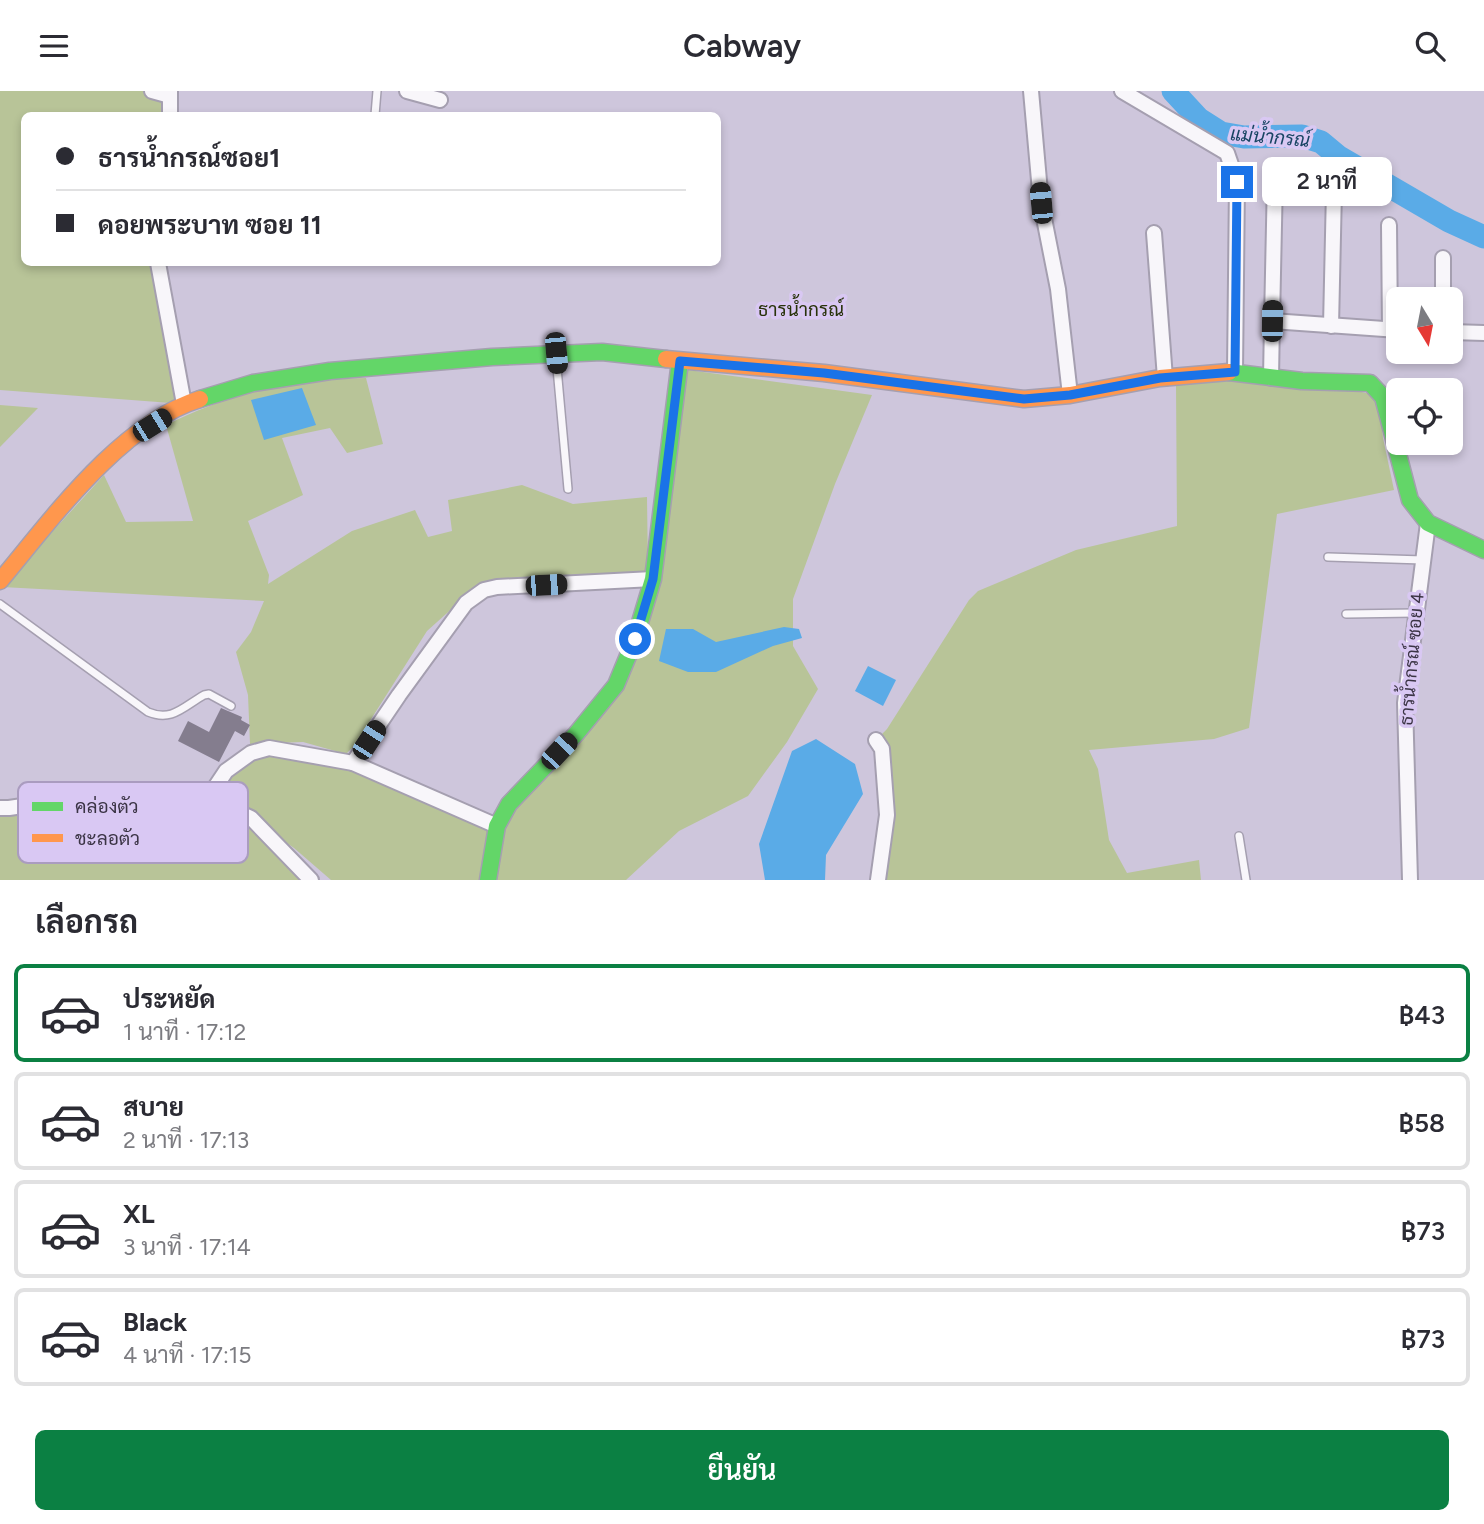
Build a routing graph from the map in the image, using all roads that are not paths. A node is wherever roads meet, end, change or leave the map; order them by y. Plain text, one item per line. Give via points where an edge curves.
1 (152, 91) edge
2 (377, 91) edge
3 (407, 91) edge
4 (1031, 91) edge
5 (1122, 91) edge
6 (170, 94) edge
7 (440, 100) dead end
8 (170, 112) edge
9 (374, 112) edge
10 (1276, 177) dead end
11 (1334, 190) dead end
12 (1389, 225) dead end
13 (1154, 233) dead end
14 (1443, 258) dead end
15 (159, 266) edge
16 (1392, 287) edge
17 (1443, 287) edge
18 (1272, 321) junction
19 (1331, 326) junction
20 (1386, 329) edge
21 (1463, 333) edge
22 (1484, 333) edge
23 (556, 353) junction
24 (680, 361) junction
25 (1235, 372) junction
26 (1165, 378) junction
27 (1271, 378) junction
28 (1070, 395) junction
29 (184, 404) junction
30 (568, 489) dead end
31 (1428, 523) junction
32 (1484, 550) edge
33 (1328, 557) dead end
34 (1423, 560) junction
35 (653, 579) junction
36 (0, 581) edge
37 (0, 604) edge
38 (1415, 613) junction
39 (1346, 614) dead end
40 (231, 706) dead end
41 (876, 740) dead end
42 (353, 763) junction
43 (219, 782) edge
44 (18, 806) edge
45 (0, 808) edge
46 (248, 817) edge
47 (498, 826) junction
48 (1239, 835) dead end
49 (311, 880) edge
50 (488, 880) edge
51 (878, 880) edge
52 (1246, 880) edge
53 (1410, 880) edge

1 - 6 street
2 - 9 lane
3 - 7 street
4 - 28 street via 1041,203 1058,289
5 - 25 street via 1227,153 1237,182
6 - 8 street
10 - 18 street
11 - 19 street
12 - 16 street
13 - 26 street
14 - 17 street
15 - 29 street
18 - 19 street
18 - 27 street
19 - 20 street
21 - 22 street
23 - 24 street via 602,352
23 - 29 street via 330,371 253,383
23 - 30 lane
24 - 28 street via 824,373 1024,399
24 - 35 street
25 - 26 street
25 - 27 street
26 - 28 street
27 - 31 street via 1370,383 1383,397 1410,499
29 - 36 street via 135,435 76,490
31 - 32 street
31 - 34 street, ธารน้ำกรณ์ ซอย 4
33 - 34 lane
34 - 38 street, ธารน้ำกรณ์ ซอย 4
35 - 42 street via 497,587 477,594 466,603
35 - 47 street via 616,685 509,804
37 - 40 lane via 148,712 164,717 209,694
38 - 39 lane
38 - 53 street, ธารน้ำกรณ์ ซอย 4 via 1405,703
41 - 51 street via 882,749 887,815
42 - 43 street via 268,748 241,759
42 - 47 street
44 - 45 street
46 - 49 street
47 - 50 street
48 - 52 lane

